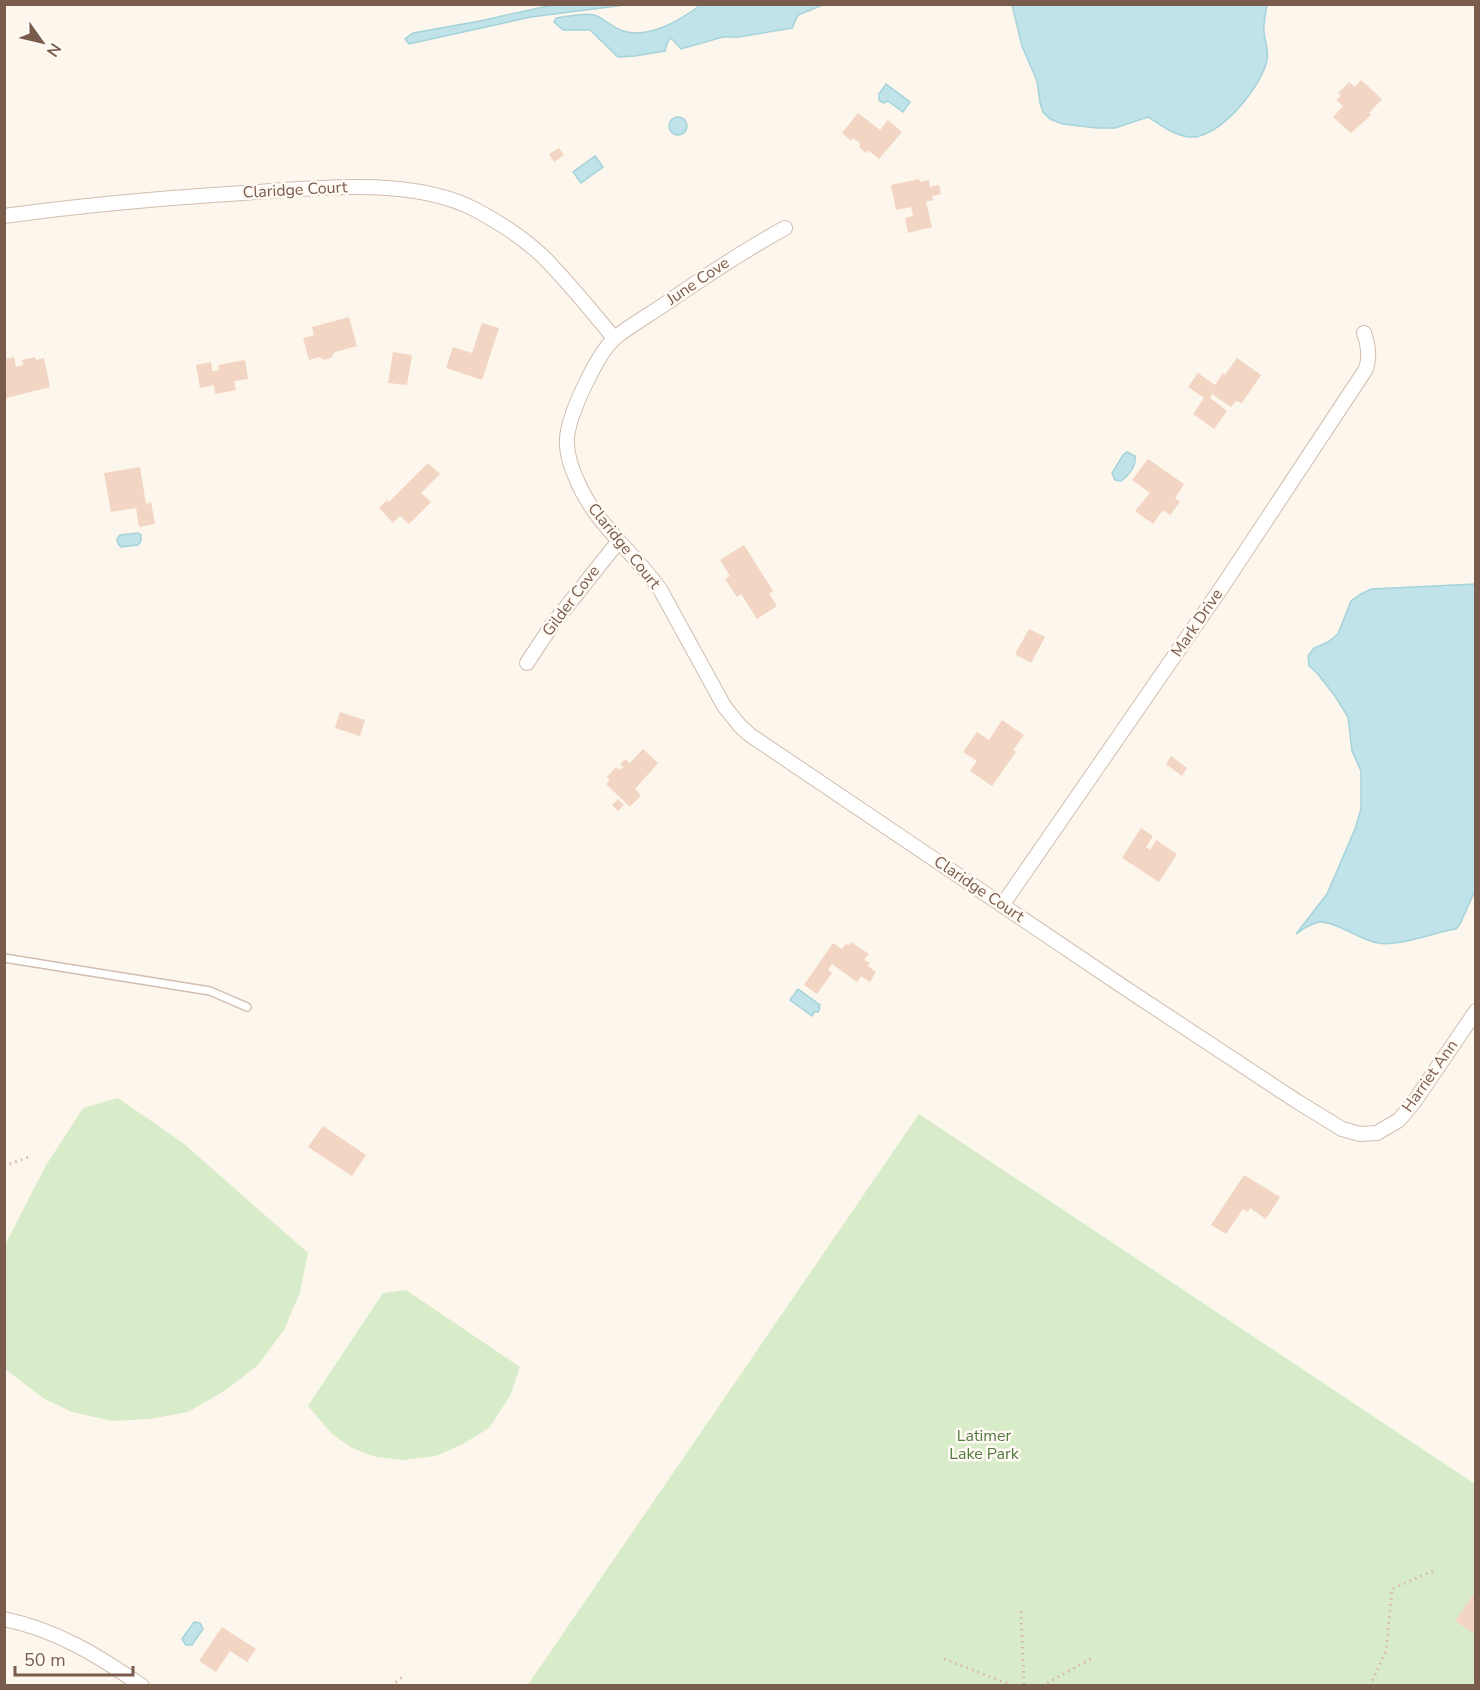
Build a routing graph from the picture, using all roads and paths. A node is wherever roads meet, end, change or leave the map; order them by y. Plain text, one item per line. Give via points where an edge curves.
1 (4, 216) edge
2 (784, 228) dead end
3 (1364, 333) dead end
4 (614, 338) junction
5 (618, 542) junction
6 (527, 663) dead end
7 (1003, 904) junction
8 (4, 958) edge
9 (247, 1007) dead end
10 (1476, 1011) edge
11 (1377, 1133) joint
12 (32, 1156) dead end
13 (4, 1166) edge
14 (1435, 1570) dead end
15 (1021, 1611) dead end
16 (4, 1619) edge
17 (1094, 1657) dead end
18 (944, 1659) dead end
19 (405, 1674) dead end
20 (142, 1686) edge
21 (391, 1686) edge
22 (1014, 1686) edge
23 (1024, 1686) edge
24 (1042, 1686) edge
25 (1370, 1686) edge

1 - 4 street, Claridge Court via 139,200 326,188 377,187 437,195 475,209 532,247
2 - 4 street, June Cove via 735,256
3 - 7 street, Mark Drive via 1366,369 1215,597
4 - 5 street, Claridge Court via 576,404 567,442 571,465 584,496
5 - 6 street, Gilder Cove
5 - 7 street, Claridge Court via 661,591 724,705 740,726
7 - 11 street, Claridge Court via 1342,1129
8 - 9 lane via 210,991
10 - 11 street, Harriet Ann via 1414,1102 1399,1120
12 - 13 path
14 - 25 path via 1392,1589 1386,1651
15 - 23 path
16 - 20 street via 67,1639
17 - 24 path
18 - 22 path
19 - 21 path

